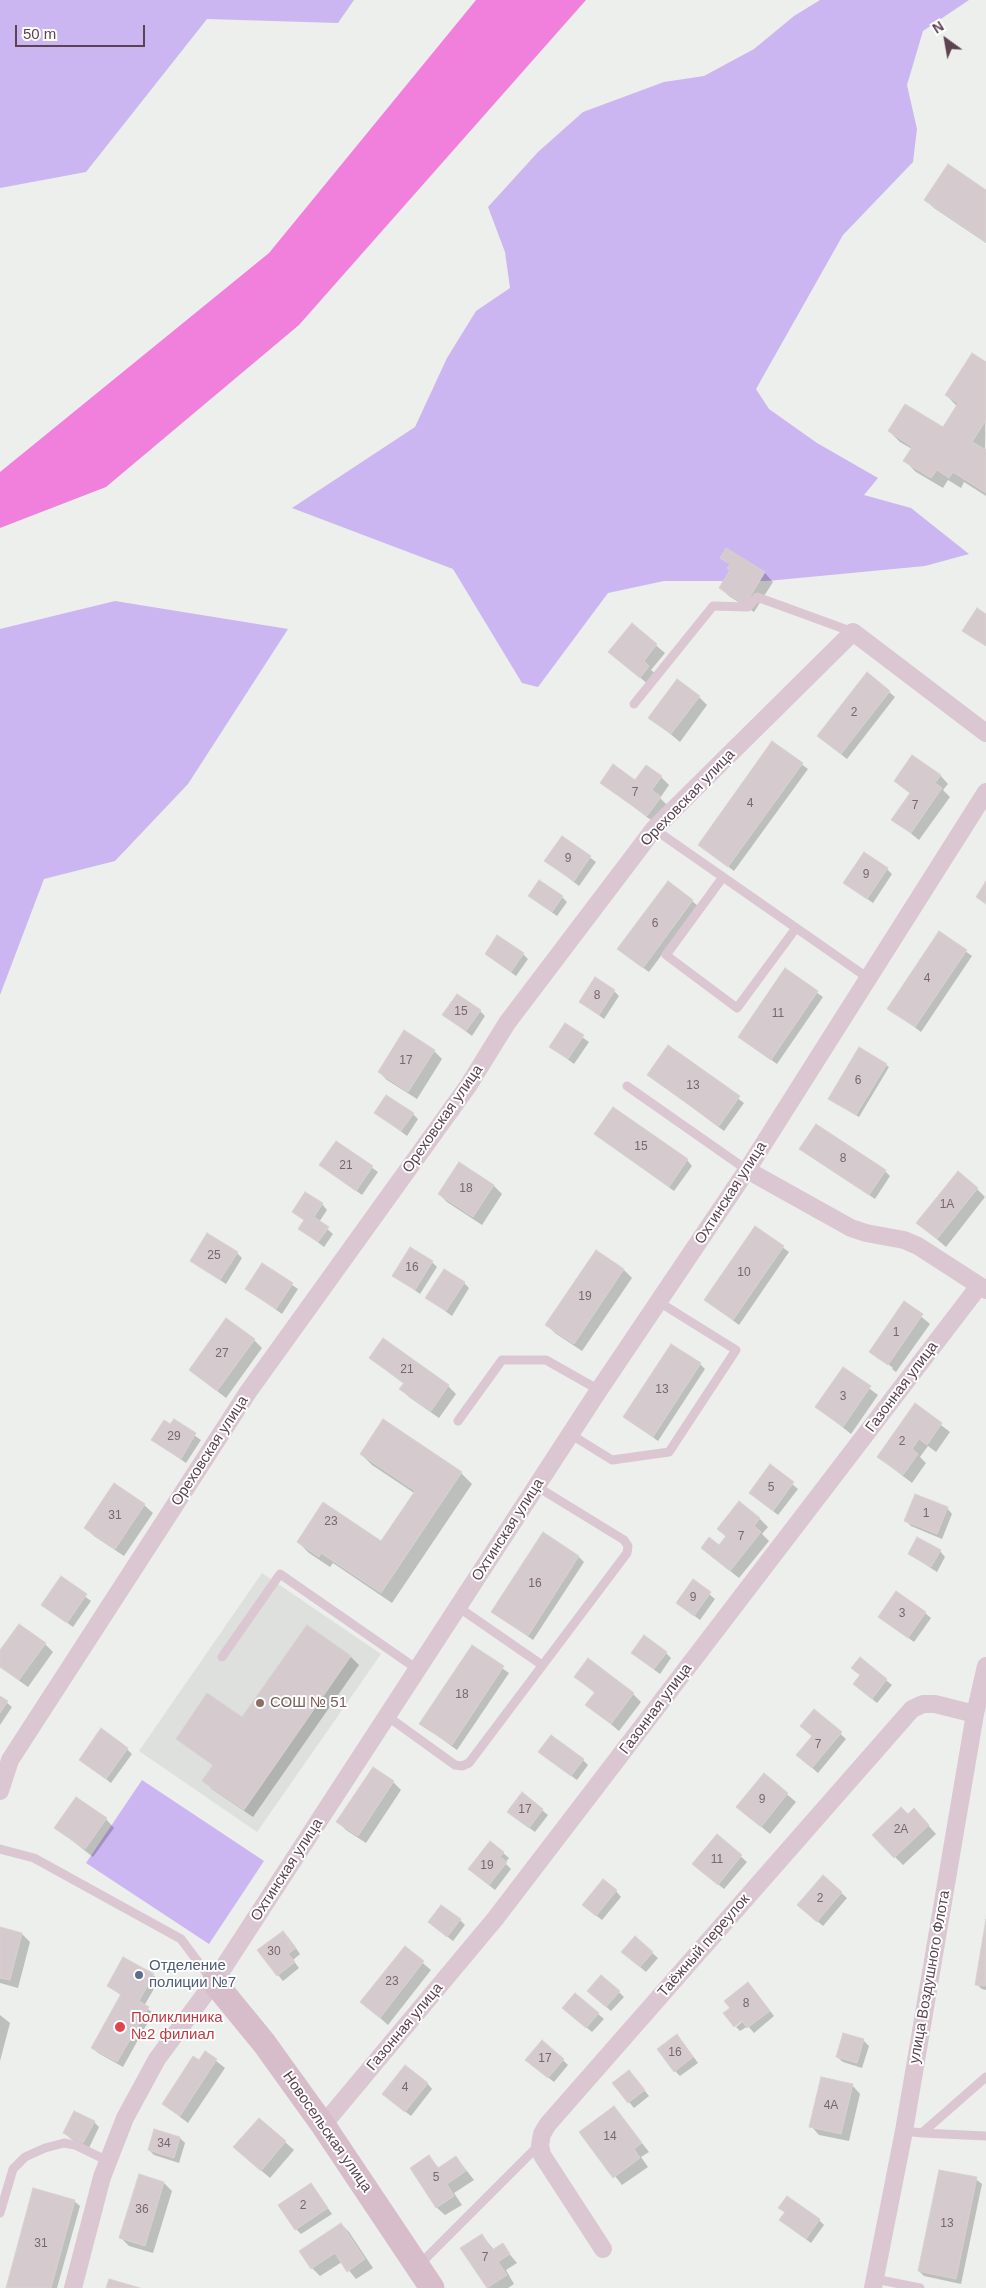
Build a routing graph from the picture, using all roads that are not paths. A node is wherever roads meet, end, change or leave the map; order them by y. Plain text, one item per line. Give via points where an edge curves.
1 (853, 632) junction
2 (634, 704) dead end
3 (986, 733) edge
4 (984, 800) edge
5 (654, 829) junction
6 (722, 877) junction
7 (796, 928) junction
8 (868, 978) junction
9 (627, 1086) dead end
10 (747, 1170) junction
11 (982, 1288) edge
12 (658, 1302) junction
13 (599, 1390) junction
14 (458, 1421) dead end
15 (570, 1434) junction
16 (536, 1486) junction
17 (458, 1607) junction
18 (222, 1657) dead end
19 (542, 1665) junction
20 (986, 1666) edge
21 (417, 1669) junction
22 (975, 1714) junction
23 (387, 1716) junction
24 (0, 1791) edge
25 (0, 1849) edge
26 (214, 1982) junction
27 (986, 2077) edge
28 (324, 2125) junction
29 (904, 2131) junction
30 (922, 2133) junction
31 (986, 2136) edge
32 (540, 2144) junction
33 (108, 2161) junction
34 (0, 2213) edge
35 (603, 2249) dead end
36 (418, 2266) junction
37 (874, 2283) edge
38 (73, 2288) edge
39 (432, 2288) edge
40 (920, 2288) edge

1 - 2 lane via 757,597 748,607 713,606
1 - 3 street
1 - 5 street, Ореховская улица
4 - 8 street, Охтинская улица
5 - 6 lane
5 - 24 street, Ореховская улица via 507,1023 468,1086 248,1392 10,1760
6 - 7 lane
6 - 7 lane via 666,955 737,1008
7 - 8 lane
8 - 10 street, Охтинская улица
9 - 10 lane
10 - 11 street via 851,1228 918,1246
10 - 12 street, Охтинская улица
11 - 28 street, Газонная улица via 495,1919
12 - 13 street, Охтинская улица
12 - 15 lane via 736,1350 669,1452 612,1460
13 - 14 lane via 546,1360 502,1360
13 - 15 street, Охтинская улица
15 - 16 street, Охтинская улица
16 - 17 street, Охтинская улица
16 - 19 lane via 624,1540 628,1546 627,1553
17 - 19 lane
17 - 21 street, Охтинская улица
18 - 21 lane via 280,1574
19 - 23 lane via 469,1763 462,1766 455,1765
20 - 22 street, улица Воздушного Флота
21 - 23 street, Охтинская улица
22 - 29 street, улица Воздушного Флота
22 - 32 street, Таёжный переулок via 934,1704 912,1709 548,2124
23 - 26 street, Охтинская улица
25 - 26 lane via 34,1858 181,1938
26 - 28 street, Новосельская улица
26 - 33 street, Охтинская улица via 158,2059 125,2118
27 - 30 lane
28 - 36 street, Новосельская улица
29 - 30 lane
29 - 37 street, улица Воздушного Флота
30 - 31 lane
32 - 35 street via 542,2155
32 - 36 lane
33 - 34 lane via 64,2143 26,2157 13,2169
33 - 38 street, Охтинская улица
36 - 39 street, Новосельская улица
37 - 40 lane

